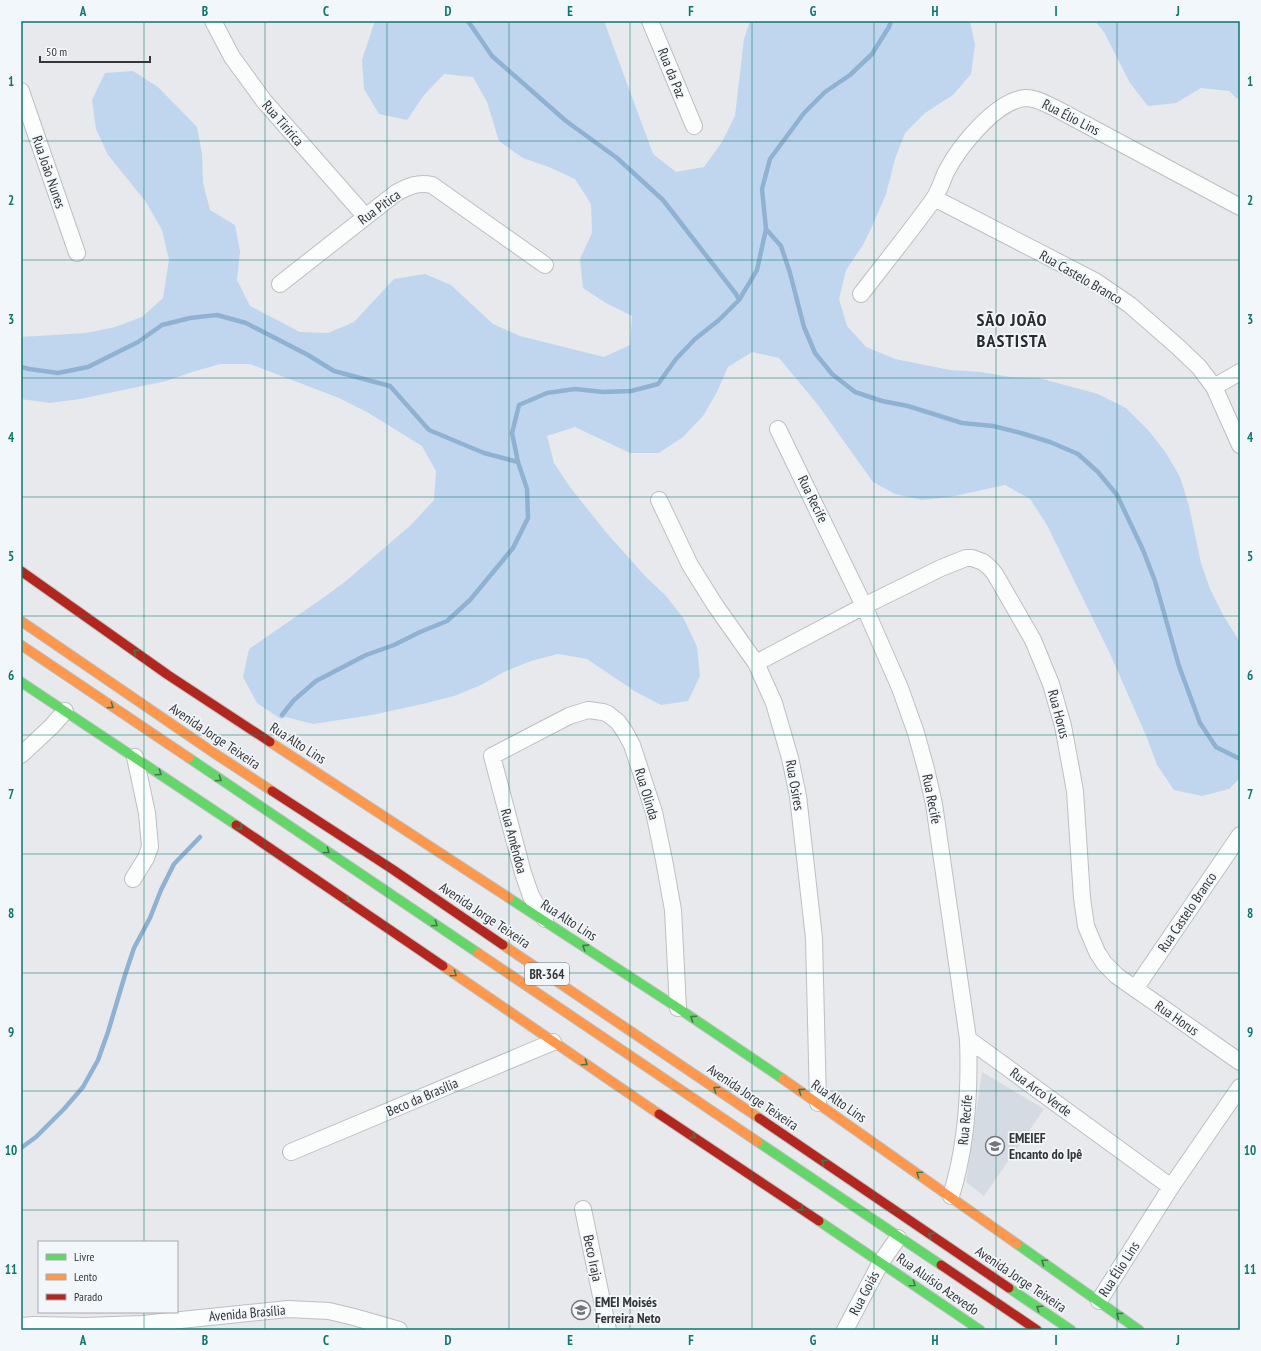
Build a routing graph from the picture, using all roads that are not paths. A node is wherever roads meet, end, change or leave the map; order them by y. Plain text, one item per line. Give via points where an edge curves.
1 (213, 21) edge
2 (650, 21) edge
3 (21, 91) edge
4 (694, 126) dead end
5 (934, 198) junction
6 (1240, 207) edge
7 (365, 216) junction
8 (76, 253) dead end
9 (544, 265) dead end
10 (280, 284) dead end
11 (861, 294) dead end
12 (1240, 372) edge
13 (1214, 387) junction
14 (778, 430) dead end
15 (1240, 445) edge
16 (659, 500) dead end
17 (21, 571) edge
18 (864, 606) junction
19 (21, 621) edge
20 (21, 645) edge
21 (21, 655) edge
22 (756, 664) junction
23 (21, 682) edge
24 (93, 694) junction
25 (65, 711) junction
26 (21, 755) edge
27 (492, 756) joint
28 (135, 757) junction
29 (1240, 835) edge
30 (133, 879) dead end
31 (547, 922) junction
32 (1135, 989) junction
33 (678, 1008) junction
34 (968, 1039) junction
35 (553, 1042) junction
36 (1240, 1062) edge
37 (1240, 1087) edge
38 (818, 1103) junction
39 (291, 1152) dead end
40 (1171, 1187) junction
41 (951, 1196) junction
42 (583, 1209) dead end
43 (898, 1238) junction
44 (881, 1262) junction
45 (1099, 1301) junction
46 (21, 1326) edge
47 (399, 1330) edge
48 (608, 1330) edge
49 (844, 1330) edge
50 (980, 1330) edge
51 (1037, 1330) edge
52 (1071, 1330) edge
53 (1139, 1330) edge

1 - 7 street, Rua Tiririca via 232,57 264,101
2 - 4 street, Rua da Paz
3 - 8 street, Rua João Nunes
5 - 6 street, Rua Élio Lins via 957,154 987,118 1008,104 1026,98 1041,101 1055,108
5 - 11 street, Rua Élio Lins
5 - 13 street, Rua Castelo Branco via 1095,281 1130,305 1161,332 1199,367
7 - 9 street, Rua Pitica via 409,186 425,184 432,186
7 - 10 street, Rua Pitica
12 - 13 street
13 - 15 street, Rua Castelo Branco
14 - 18 street, Rua Recife
16 - 22 street, Rua Osires via 690,565 714,605
31 -> 17 main road, Rua Alto Lins via 168,674
18 - 22 street, Rua Horus
18 - 32 street, Rua Horus via 966,558 978,559 995,574 1033,640 1051,684 1063,726 1074,790 1086,926 1104,963
18 - 34 street, Rua Recife via 900,688 926,769 934,804
52 -> 19 main road, Avenida Jorge Teixeira / BR-364 via 392,869 214,753
20 - 24 main road, BR-364
21 - 24 main road
22 - 38 street, Rua Osires via 774,703 798,796 814,938
23 - 25 main road, Rua Aluísio Azevedo
24 -> 43 main road, BR-364
25 - 26 street
25 - 28 main road, Rua Aluísio Azevedo
27 - 31 street, Rua Amêndoa via 528,889
27 - 33 street, Rua Olinda via 579,712 596,711 608,714 618,722 632,746 654,812 673,910
28 - 30 street via 147,813 150,847
28 -> 35 main road, Rua Aluísio Azevedo
29 - 32 street, Rua Castelo Branco
33 -> 31 main road, Rua Alto Lins
32 - 36 street, Rua Horus
38 -> 33 main road, Rua Alto Lins
34 - 40 street, Rua Arco Verde
34 - 41 street, Rua Recife via 969,1068 964,1141
35 - 39 street, Beco da Brasília
35 -> 44 main road, Rua Aluísio Azevedo
37 - 40 street, Rua Élio Lins
41 -> 38 main road, Rua Alto Lins
40 - 45 street, Rua Élio Lins
45 -> 41 main road, Rua Élio Lins
42 - 48 street, Beco Iraja
43 - 44 street, Rua Goiás
43 - 51 main road, BR-364
44 - 49 street, Rua Goiás
44 -> 50 main road, Rua Aluísio Azevedo
53 -> 45 main road
46 - 47 street, Avenida Brasília via 142,1324 288,1309 329,1311

